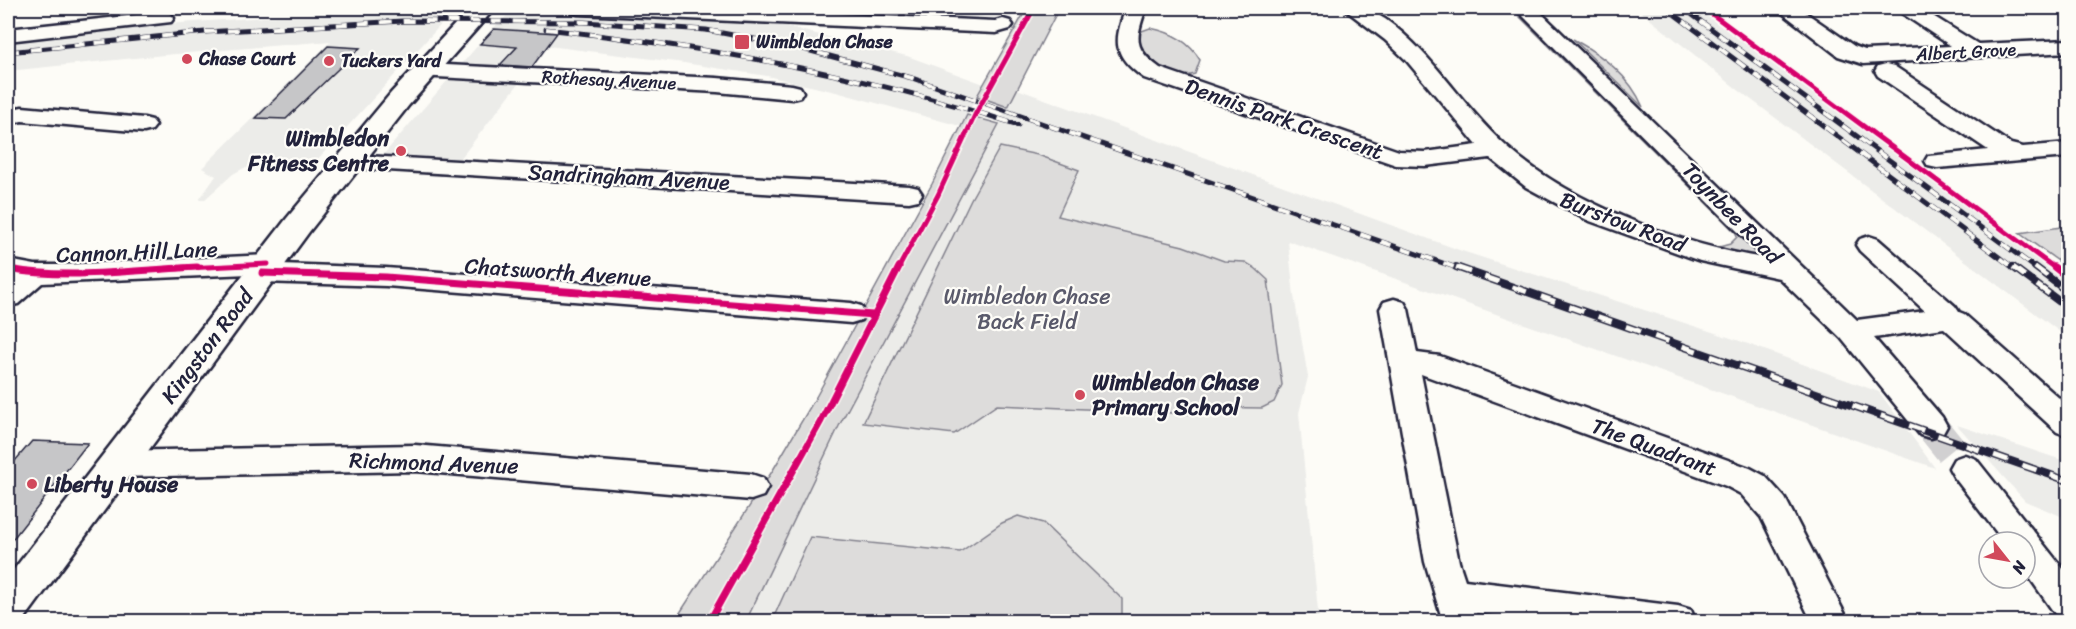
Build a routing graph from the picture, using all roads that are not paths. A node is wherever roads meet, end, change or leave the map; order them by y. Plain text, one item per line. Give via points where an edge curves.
1 (483, 8) edge
2 (578, 8) edge
3 (1136, 8) edge
4 (1353, 8) edge
5 (1525, 8) edge
6 (1786, 8) edge
7 (1907, 8) edge
8 (164, 18) dead end
9 (1003, 25) dead end
10 (8, 35) edge
11 (2068, 46) edge
12 (1974, 51) junction
13 (426, 71) junction
14 (1886, 71) dead end
15 (792, 92) dead end
16 (8, 117) edge
17 (144, 125) dead end
18 (1495, 150) junction
19 (2068, 150) edge
20 (2012, 153) junction
21 (1937, 161) dead end
22 (348, 162) junction
23 (909, 194) dead end
24 (1869, 245) dead end
25 (8, 269) edge
26 (265, 269) junction
27 (1787, 270) junction
28 (35, 274) junction
29 (8, 297) edge
30 (1394, 309) dead end
31 (850, 313) dead end
32 (1946, 318) junction
33 (1851, 331) junction
34 (1405, 363) junction
35 (2068, 424) edge
36 (1931, 426) tunnel mouth
37 (116, 464) junction
38 (1965, 468) tunnel mouth
39 (751, 487) dead end
40 (2014, 530) edge
41 (2037, 561) edge
42 (2068, 603) edge
43 (8, 608) edge
44 (1457, 608) edge
45 (1678, 621) edge
46 (1831, 621) edge

1 - 13 main road, Kingston Road
2 - 9 street
3 - 18 street, Dennis Park Crescent via 1125,37 1126,46 1139,65 1152,74 1396,158 1425,159
4 - 18 street, Burstow Road via 1406,47
5 - 27 street, Toynbee Road via 1774,252
6 - 12 street, Albert Grove via 1846,51 1863,57
7 - 12 street
8 - 10 street
11 - 12 street, Albert Grove
13 - 15 street, Rothesay Avenue
13 - 22 main road, Kingston Road
14 - 20 street
16 - 17 street via 22,114
18 - 27 street, Burstow Road via 1530,181 1605,219 1713,257
19 - 20 street
20 - 21 street
22 - 23 street, Sandringham Avenue
22 - 26 main road, Kingston Road
24 - 32 street
25 - 28 street, Cannon Hill Lane
26 - 28 street, Cannon Hill Lane
26 - 31 street, Chatsworth Avenue
26 - 37 main road, Kingston Road
27 - 33 street, Toynbee Road
28 - 29 street
30 - 34 street
32 - 33 street
32 - 35 street
33 - 36 street, Toynbee Road
34 - 44 street via 1442,562
34 - 46 street, The Quadrant via 1429,364 1753,485 1773,508
37 - 39 street, Richmond Avenue via 415,458
37 - 43 main road, Kingston Road
38 - 40 street
41 - 42 street
44 - 45 street

